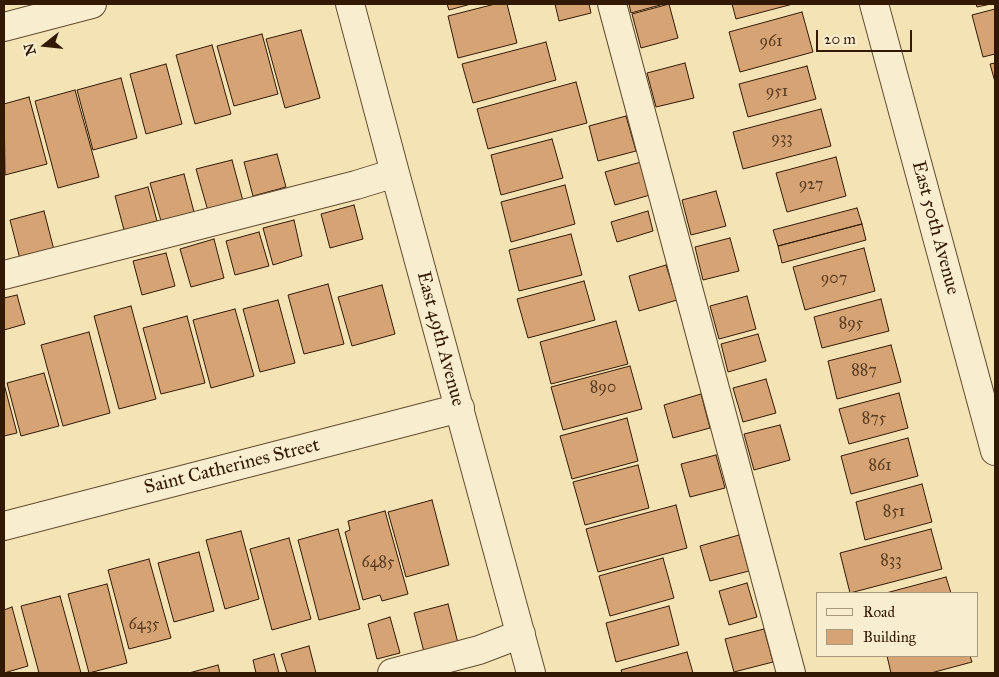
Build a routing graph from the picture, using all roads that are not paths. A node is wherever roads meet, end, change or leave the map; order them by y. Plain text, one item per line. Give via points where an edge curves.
1 (92, 4) edge
2 (350, 4) edge
3 (612, 4) edge
4 (874, 4) edge
5 (4, 27) edge
6 (395, 173) junction
7 (4, 275) edge
8 (460, 408) junction
9 (995, 451) edge
10 (4, 526) edge
11 (521, 634) junction
12 (392, 673) edge
13 (531, 673) edge
14 (792, 673) edge

1 - 5 street
2 - 6 street, East 49th Avenue
3 - 14 street
4 - 9 street, East 50th Avenue
6 - 7 street
6 - 8 street, East 49th Avenue
8 - 10 street, Saint Catherines Street
8 - 11 street, East 49th Avenue
11 - 12 street via 479,650
11 - 13 street, East 49th Avenue

